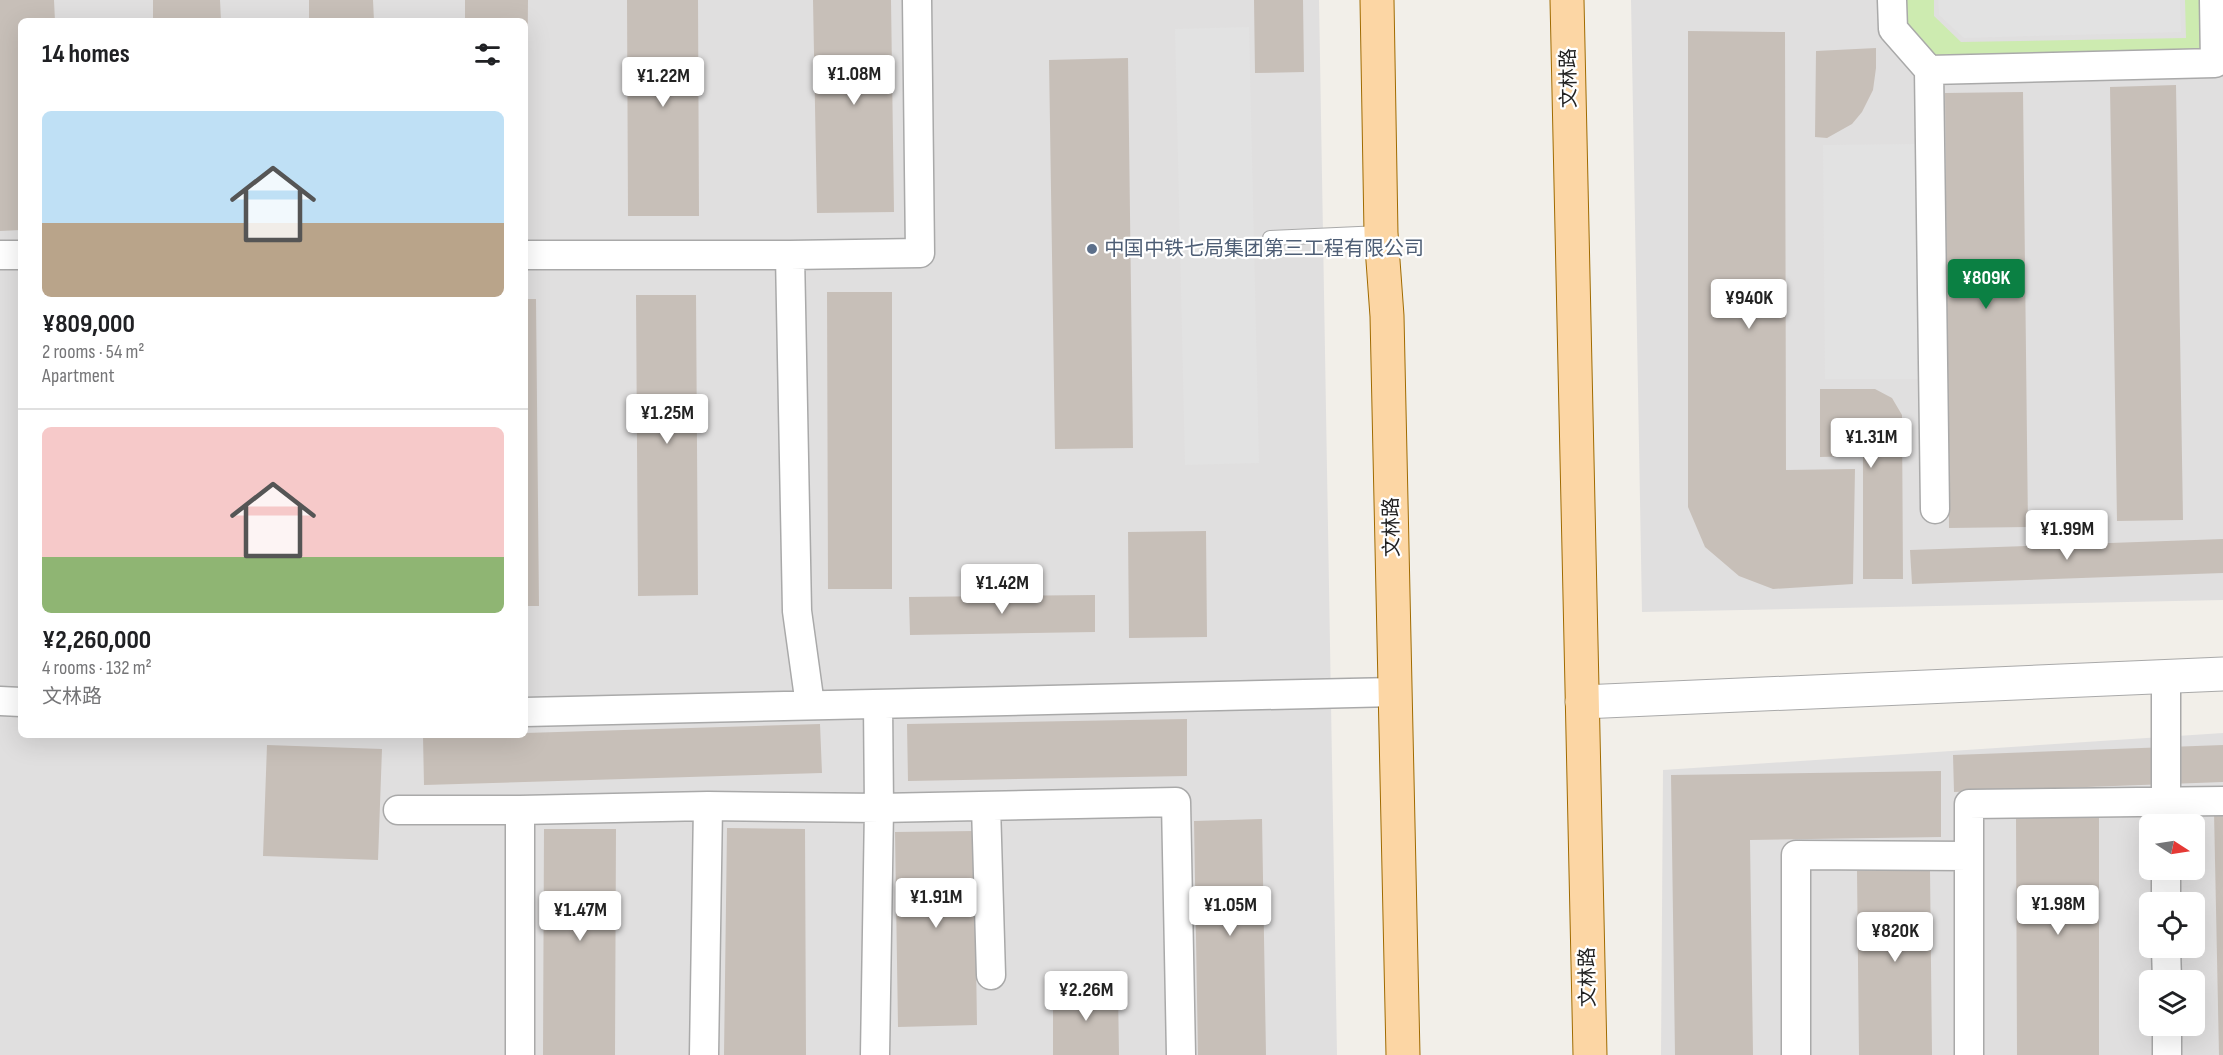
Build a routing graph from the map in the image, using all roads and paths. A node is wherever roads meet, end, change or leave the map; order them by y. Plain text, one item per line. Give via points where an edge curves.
1 (917, 0) edge
2 (1377, 0) edge
3 (1567, 0) edge
4 (1892, 0) edge
5 (2214, 0) edge
6 (2219, 63) edge
7 (1929, 70) junction
8 (1381, 233) junction
9 (1270, 238) dead end
10 (0, 255) edge
11 (18, 255) edge
12 (528, 255) edge
13 (790, 255) junction
14 (1935, 509) dead end
15 (2223, 674) edge
16 (2166, 676) junction
17 (1395, 692) junction
18 (0, 701) edge
19 (18, 702) edge
20 (1582, 702) junction
21 (878, 704) junction
22 (810, 705) junction
23 (528, 712) edge
24 (2223, 801) edge
25 (708, 806) junction
26 (986, 806) junction
27 (879, 808) junction
28 (398, 810) dead end
29 (520, 810) junction
30 (2166, 813) edge
31 (1969, 856) junction
32 (991, 975) dead end
33 (2167, 1036) edge
34 (520, 1055) edge
35 (704, 1055) edge
36 (875, 1055) edge
37 (1181, 1055) edge
38 (1403, 1055) edge
39 (1590, 1055) edge
40 (1796, 1055) edge
41 (1969, 1055) edge
42 (2167, 1055) edge

1 - 13 street via 920,253
2 - 8 main road, 文林路
3 - 20 main road, 文林路
4 - 7 street via 1893,29
5 - 6 street
6 - 7 street
7 - 14 street
8 - 9 lane
8 - 17 main road, 文林路 via 1387,316
10 - 11 street
12 - 13 street
13 - 22 street via 797,611
15 - 16 street
16 - 20 street
16 - 30 street
17 - 21 street
17 - 38 main road, 文林路
18 - 19 street
20 - 39 main road, 文林路
21 - 22 street
21 - 27 street
22 - 23 street
24 - 30 street
25 - 27 street
25 - 29 street
25 - 35 street
26 - 27 street
26 - 32 street
26 - 37 street via 1176,802
27 - 36 street
28 - 29 street
29 - 34 street
30 - 31 street via 1969,804
31 - 40 street via 1796,855
31 - 41 street
33 - 42 street

